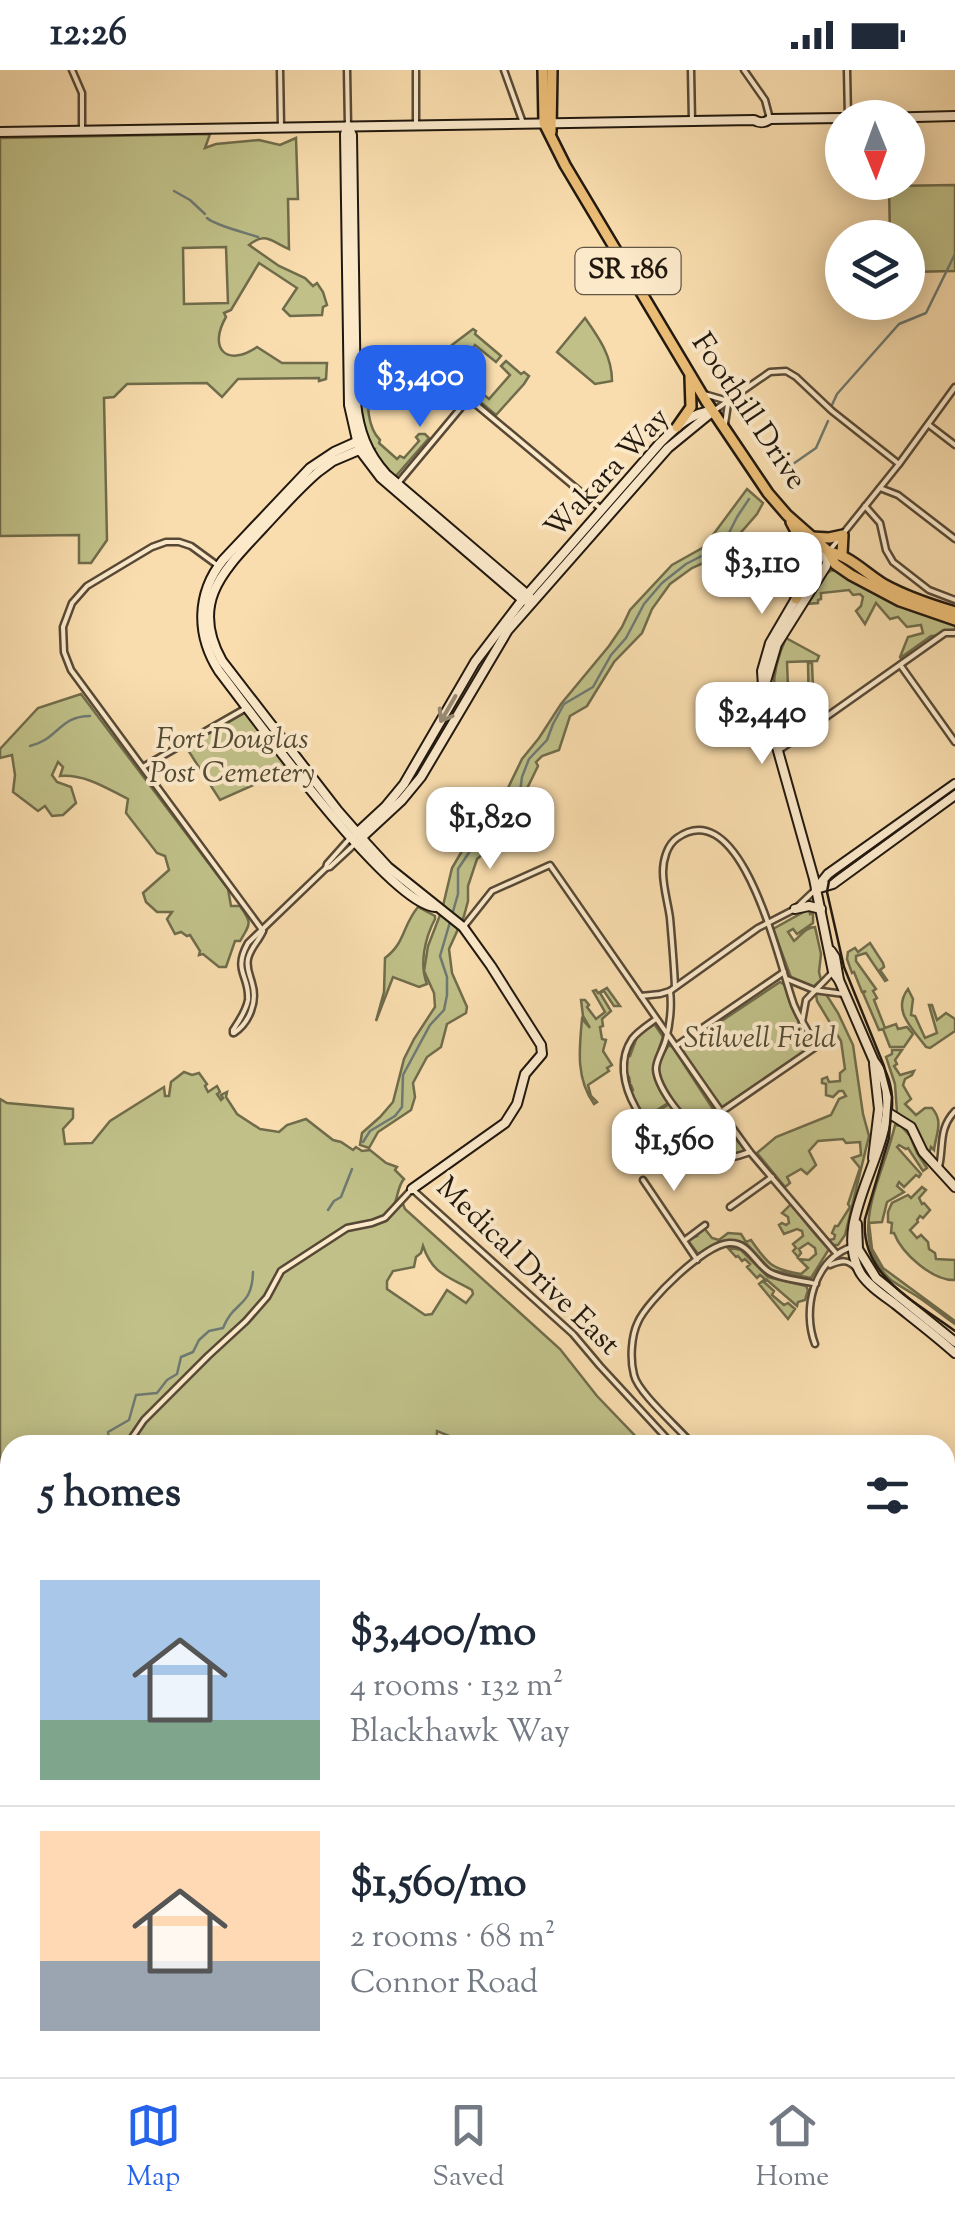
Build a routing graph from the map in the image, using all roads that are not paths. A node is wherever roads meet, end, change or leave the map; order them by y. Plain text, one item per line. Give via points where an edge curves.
1 (72, 70) edge
2 (280, 70) edge
3 (348, 70) edge
4 (416, 70) edge
5 (504, 70) edge
6 (543, 70) edge
7 (552, 70) edge
8 (691, 70) edge
9 (744, 70) edge
10 (848, 70) edge
11 (847, 100) edge
12 (955, 116) edge
13 (925, 117) edge
14 (825, 118) edge
15 (770, 119) junction
16 (692, 121) junction
17 (523, 123) junction
18 (416, 124) junction
19 (348, 126) junction
20 (549, 126) junction
21 (281, 127) junction
22 (82, 130) junction
23 (0, 132) edge
24 (353, 356) junction
25 (690, 374) junction
26 (955, 387) edge
27 (701, 393) junction
28 (469, 398) junction
29 (728, 401) junction
30 (713, 412) junction
31 (929, 425) junction
32 (677, 427) junction
33 (725, 429) junction
34 (361, 444) junction
35 (955, 445) edge
36 (900, 464) junction
37 (395, 486) junction
38 (880, 488) junction
39 (865, 506) junction
40 (605, 512) junction
41 (788, 515) junction
42 (842, 535) junction
43 (811, 537) junction
44 (955, 539) edge
45 (829, 552) junction
46 (842, 554) junction
47 (221, 568) junction
48 (528, 599) junction
49 (796, 599) junction
50 (955, 600) edge
51 (955, 616) edge
52 (955, 633) edge
53 (900, 666) junction
54 (764, 689) junction
55 (248, 707) junction
56 (955, 742) edge
57 (777, 752) junction
58 (143, 767) junction
59 (955, 784) edge
60 (955, 796) edge
61 (356, 838) junction
62 (816, 889) junction
63 (821, 909) junction
64 (795, 910) junction
65 (767, 924) junction
66 (460, 925) junction
67 (263, 931) junction
68 (785, 975) junction
69 (836, 976) junction
70 (672, 989) junction
71 (814, 990) junction
72 (844, 994) junction
73 (641, 996) junction
74 (656, 1019) junction
75 (802, 1022) junction
76 (667, 1034) junction
77 (675, 1047) junction
78 (874, 1064) junction
79 (955, 1111) edge
80 (721, 1112) junction
81 (887, 1116) junction
82 (729, 1123) junction
83 (940, 1147) junction
84 (750, 1152) junction
85 (873, 1158) junction
86 (932, 1161) junction
87 (939, 1169) junction
88 (772, 1177) junction
89 (643, 1180) dead end
90 (945, 1181) junction
91 (412, 1189) junction
92 (955, 1190) edge
93 (730, 1207) dead end
94 (705, 1225) dead end
95 (685, 1240) junction
96 (854, 1246) junction
97 (836, 1253) junction
98 (698, 1260) junction
99 (826, 1267) junction
100 (860, 1272) junction
101 (816, 1284) junction
102 (955, 1342) edge
103 (814, 1344) dead end
104 (955, 1352) edge
105 (671, 1422) junction
106 (661, 1432) junction
107 (134, 1435) edge
108 (664, 1435) edge
109 (683, 1435) edge

1 - 22 street via 82,92
2 - 21 street
3 - 19 street
4 - 18 street
5 - 17 street
6 - 20 main road, SR 186
7 - 20 main road, SR 186
8 - 16 street
9 - 15 street
10 - 11 street
12 - 13 street
14 - 15 street
15 - 16 street
16 - 20 street
17 - 18 street
17 - 20 street
18 - 19 street
19 - 21 street
19 - 24 street
20 - 25 main road, Foothill Drive / SR 186 via 576,185
21 - 22 street
22 - 23 street
24 - 28 street via 419,360
24 - 34 street via 349,405
25 - 27 main road, Foothill Drive / SR 186
25 - 32 main road via 691,407
26 - 31 street
27 - 29 street
27 - 30 main road, Foothill Drive / SR 186
28 - 37 street
28 - 40 street
29 - 30 street
29 - 33 street
29 - 36 street via 770,372 786,371
30 - 32 street, Wakara Way via 699,412
30 - 33 main road, Foothill Drive / SR 186
30 - 40 street, Wakara Way via 672,443
31 - 35 street
31 - 36 street
32 - 40 street, Wakara Way
33 - 41 main road, Foothill Drive / SR 186
34 - 37 street
34 - 47 street via 327,456 304,474
36 - 38 street
37 - 48 street
38 - 39 street
38 - 44 street
39 - 42 street
39 - 50 street via 880,523 890,559 929,590
40 - 48 street, Wakara Way
41 - 43 main road, Foothill Drive / SR 186
41 - 49 main road via 806,556
42 - 43 main road
42 - 45 street
42 - 46 main road
43 - 45 main road, Foothill Drive / SR 186
45 - 46 main road, Foothill Drive / SR 186
45 - 49 street
45 - 51 main road, Foothill Drive / SR 186 via 835,564 870,586
45 - 54 street via 777,644
46 - 51 main road, Foothill Drive / SR 186 via 883,584
47 - 55 street via 203,602 204,638
47 - 58 street via 185,544 160,544 80,591 68,610 62,632 67,662
47 - 61 street via 210,610 218,654
48 - 61 street, Wakara Way via 476,662 398,792
49 - 54 street via 770,644
52 - 53 street via 944,633
53 - 56 street
53 - 57 street
54 - 57 street
55 - 58 street
55 - 61 street
57 - 62 street
58 - 67 street
59 - 62 street
60 - 62 street via 834,884
61 - 66 street via 414,900
61 - 67 street, Wakara Way
62 - 63 street
62 - 64 street
63 - 64 street
63 - 69 street
64 - 65 street
65 - 68 street
65 - 70 street
65 - 70 street via 744,865 725,841 698,830 676,838 663,871
66 - 73 street via 492,891 550,865
66 - 91 street via 542,1052 505,1123
67 - 67 street, Wakara Way via 242,957 248,1000 234,1033 253,1007 247,962
68 - 71 street
68 - 75 street
68 - 77 street
69 - 71 street
69 - 72 street
70 - 73 street
70 - 76 street
71 - 72 street
71 - 75 street
72 - 78 street
73 - 74 street
74 - 76 street
74 - 84 street via 631,1041 624,1064 626,1086 646,1124 693,1158
75 - 80 street via 816,1046
76 - 77 street
76 - 82 street via 656,1072 671,1101 693,1125
77 - 80 street
78 - 81 street via 883,1078
78 - 85 street via 879,1109
79 - 83 street
80 - 82 street
81 - 85 street
81 - 86 street via 911,1127
81 - 90 street via 904,1126
82 - 84 street
83 - 86 street
83 - 87 street
84 - 88 street
85 - 96 street
86 - 87 street
86 - 90 street
87 - 92 street
88 - 93 street
88 - 97 street
89 - 95 street
90 - 92 street
91 - 106 street, Medical Drive East via 573,1334
91 - 107 street via 385,1218 347,1228 281,1271 246,1321
94 - 95 street
95 - 98 street
96 - 97 street
96 - 100 street
96 - 102 street via 876,1278
97 - 99 street
98 - 101 street via 733,1243 773,1274
98 - 105 street via 665,1288 635,1329 634,1378
99 - 100 street via 844,1261
99 - 101 street
100 - 104 street
101 - 103 street via 808,1314
105 - 106 street
105 - 109 street
106 - 108 street, Medical Drive East

